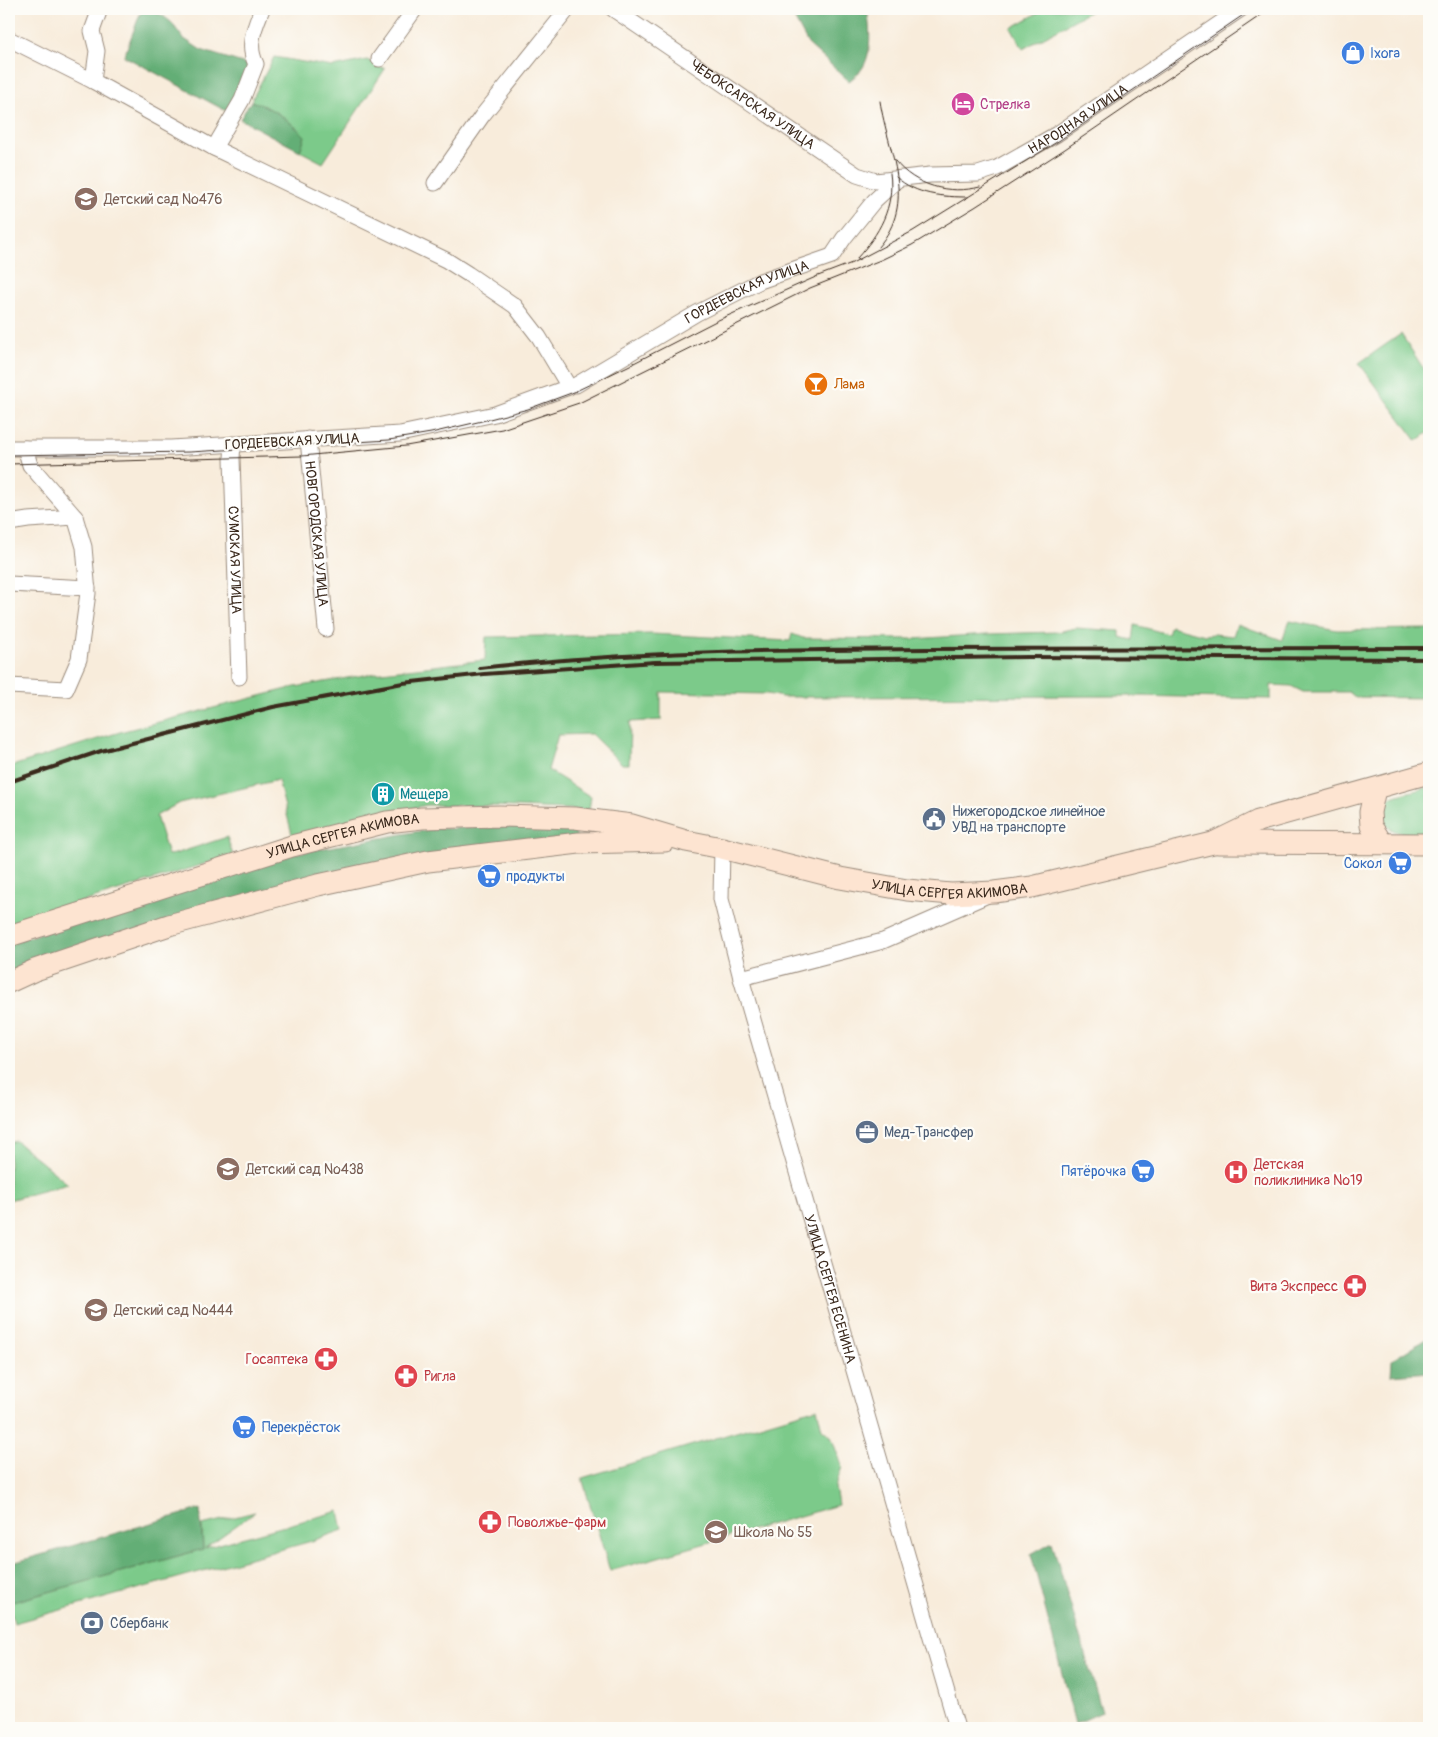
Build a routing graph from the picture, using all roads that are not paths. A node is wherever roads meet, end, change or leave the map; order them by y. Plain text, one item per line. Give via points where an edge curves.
1 (100, 9) edge
2 (262, 9) edge
3 (415, 9) edge
4 (568, 9) edge
5 (613, 9) edge
6 (1241, 9) edge
7 (9, 39) edge
8 (379, 59) dead end
9 (93, 81) junction
10 (214, 148) junction
11 (898, 179) junction
12 (435, 183) dead end
13 (573, 386) junction
14 (308, 439) junction
15 (233, 444) junction
16 (9, 448) edge
17 (25, 448) junction
18 (75, 517) junction
19 (9, 523) edge
20 (9, 584) edge
21 (88, 588) junction
22 (326, 629) dead end
23 (239, 677) dead end
24 (9, 686) edge
25 (1429, 773) edge
26 (1376, 789) junction
27 (581, 818) junction
28 (686, 841) junction
29 (579, 843) junction
30 (1213, 843) junction
31 (1382, 843) junction
32 (1429, 844) edge
33 (722, 848) junction
34 (994, 892) junction
35 (9, 936) edge
36 (741, 978) junction
37 (9, 982) edge
38 (957, 1728) edge

1 - 9 street via 92,31 97,51
2 - 10 street via 252,36 251,54 256,64 242,100
3 - 8 street
4 - 12 street via 482,116
5 - 11 street, ЧЕБОКСАРСКАЯ УЛИЦА via 857,175 876,182
6 - 11 street, НАРОДНАЯ УЛИЦА via 1057,134 997,168 978,174
7 - 9 street
9 - 10 street
10 - 13 street via 468,274 515,306
11 - 13 street, ГОРДЕЕВСКАЯ УЛИЦА via 874,200 832,256 760,281
13 - 14 street, ГОРДЕЕВСКАЯ УЛИЦА via 495,414 400,434
14 - 15 street, ГОРДЕЕВСКАЯ УЛИЦА
14 - 22 street, НОВГОРОДСКАЯ УЛИЦА
15 - 17 street, ГОРДЕЕВСКАЯ УЛИЦА via 171,448
15 - 23 street, СУМСКАЯ УЛИЦА
16 - 17 street, ГОРДЕЕВСКАЯ УЛИЦА
17 - 18 street via 30,465
18 - 19 street
18 - 21 street via 84,546
20 - 21 street
21 - 24 street via 79,659 66,690
25 - 26 main road, УЛИЦА СЕРГЕЯ АКИМОВА
26 - 30 main road, УЛИЦА СЕРГЕЯ АКИМОВА via 1258,821
26 - 31 main road via 1370,812 1371,826
27 - 28 main road, УЛИЦА СЕРГЕЯ АКИМОВА via 632,825
27 - 29 main road via 587,826 586,837
27 - 35 main road, УЛИЦА СЕРГЕЯ АКИМОВА via 500,816 387,822 292,846
28 - 29 main road, УЛИЦА СЕРГЕЯ АКИМОВА
28 - 33 main road, УЛИЦА СЕРГЕЯ АКИМОВА
29 - 37 main road, УЛИЦА СЕРГЕЯ АКИМОВА via 428,862 318,885 169,925 35,970
30 - 31 main road, УЛИЦА СЕРГЕЯ АКИМОВА
30 - 34 main road, УЛИЦА СЕРГЕЯ АКИМОВА via 1032,887
31 - 32 main road, УЛИЦА СЕРГЕЯ АКИМОВА
33 - 34 main road, УЛИЦА СЕРГЕЯ АКИМОВА via 840,878 907,890 951,894
33 - 36 street, УЛИЦА СЕРГЕЯ ЕСЕНИНА via 721,898
34 - 36 street via 883,941
36 - 38 street, УЛИЦА СЕРГЕЯ ЕСЕНИНА

